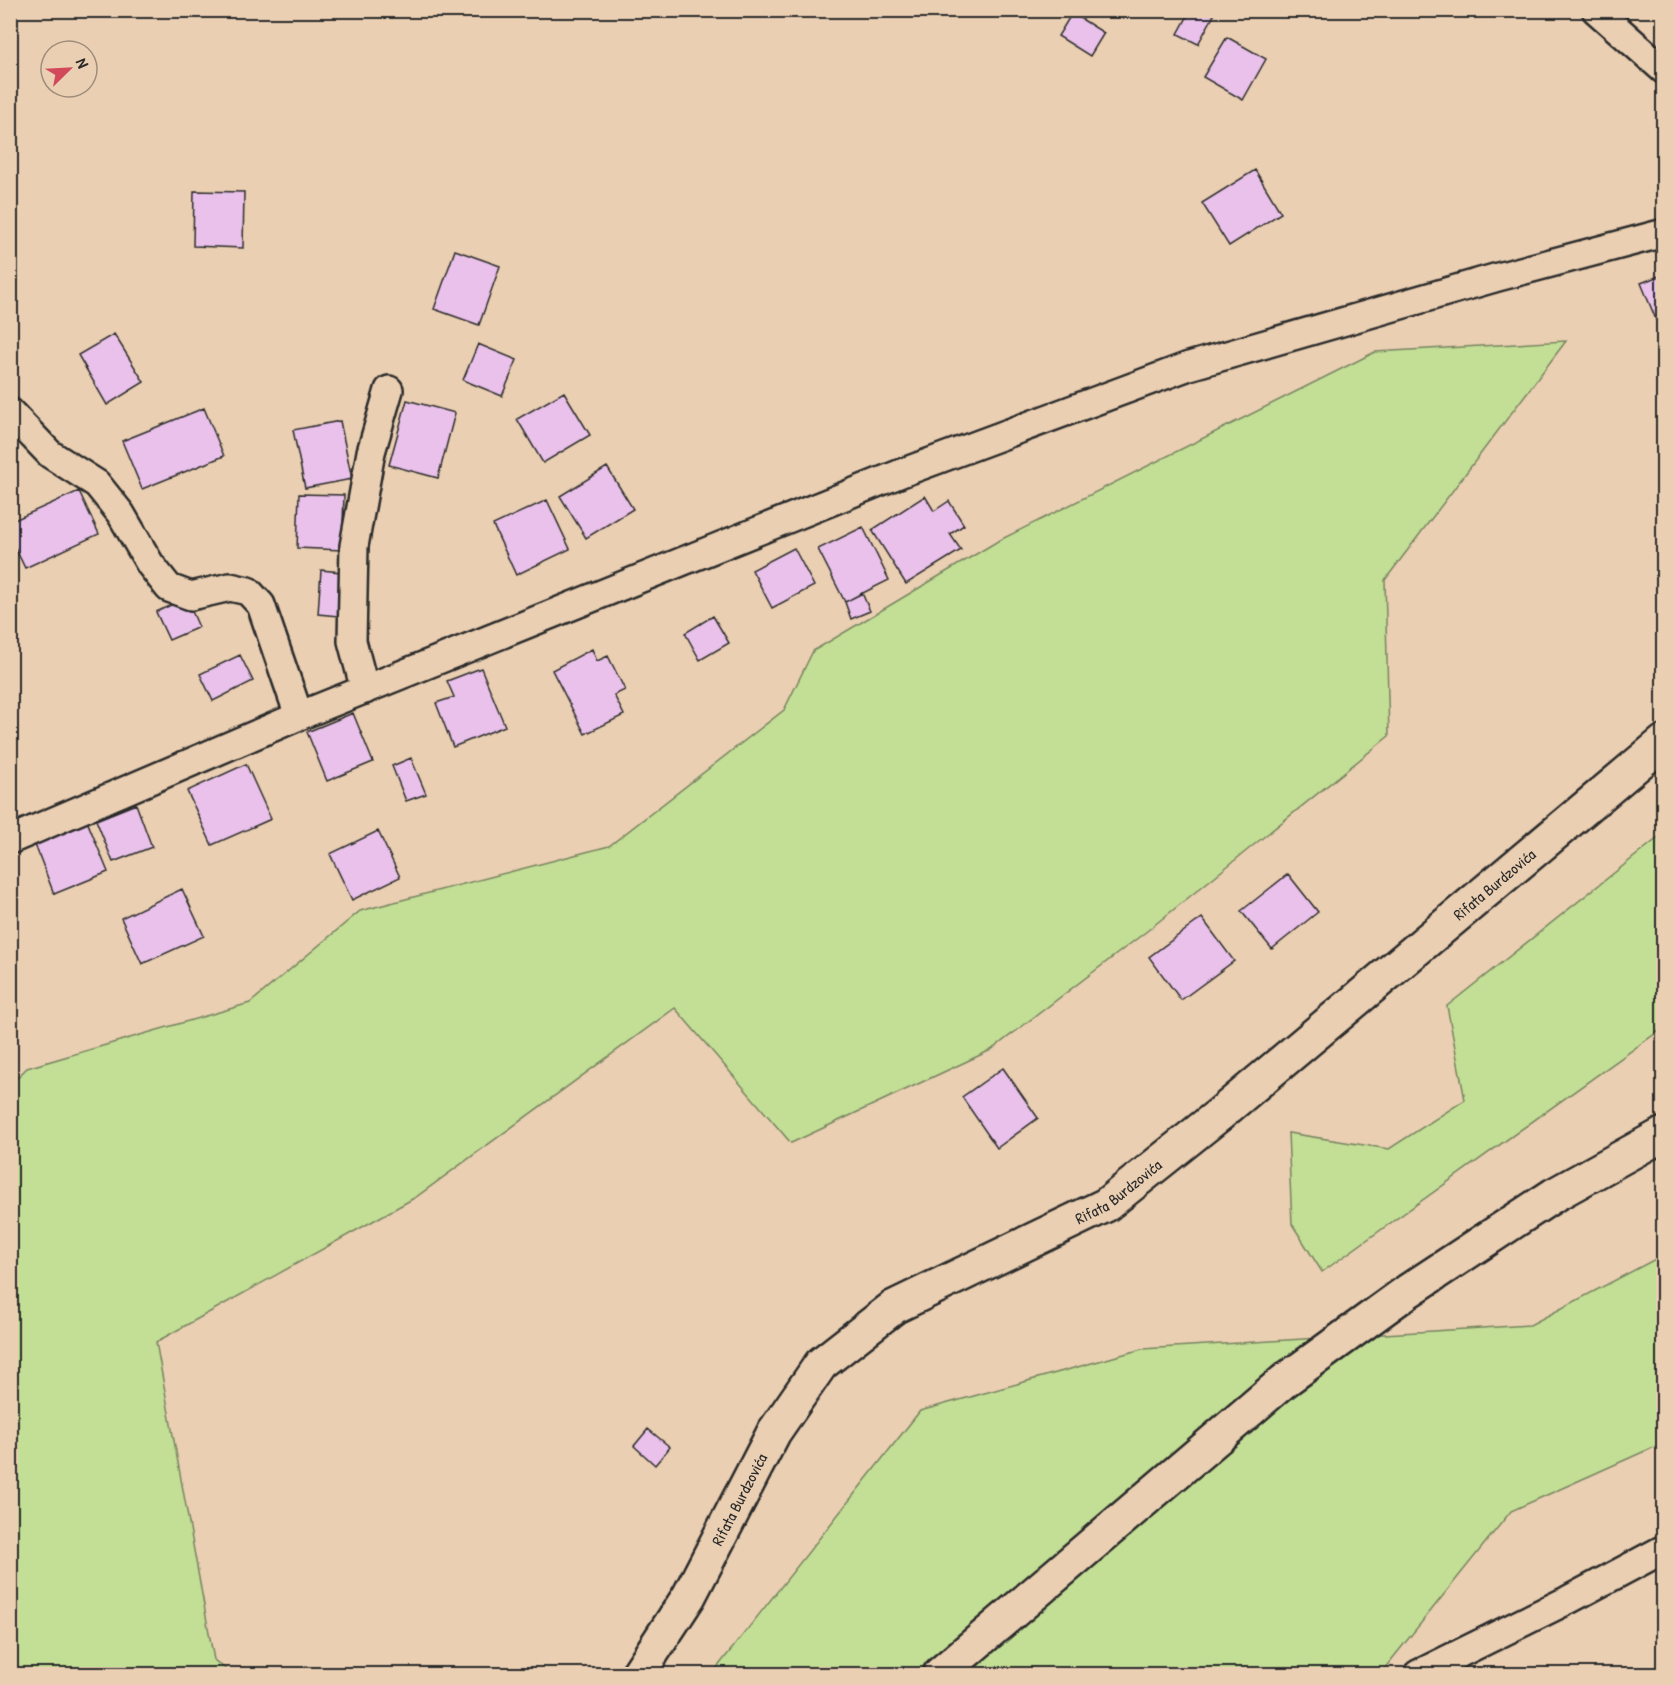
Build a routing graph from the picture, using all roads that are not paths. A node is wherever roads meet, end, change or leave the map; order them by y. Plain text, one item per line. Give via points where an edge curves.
1 (1596, 10) edge
2 (1664, 70) edge
3 (1664, 233) edge
4 (389, 390) dead end
5 (10, 412) edge
6 (365, 690) junction
7 (299, 716) junction
8 (1664, 742) edge
9 (10, 840) edge
10 (1664, 1134) edge
11 (1664, 1549) edge
12 (638, 1674) edge
13 (940, 1674) edge
14 (1418, 1674) edge

1 - 2 street
3 - 6 street via 1189,366 893,477
4 - 6 street via 371,452 354,546 352,641
5 - 7 street via 50,454 97,484 169,588 191,596 230,587 248,591 261,605
6 - 7 street
7 - 9 street
8 - 12 street, Rifata Burdzovića via 1106,1205 894,1307 821,1364 774,1432 689,1596
10 - 13 street via 1554,1195 1408,1291 1284,1381
11 - 14 street

